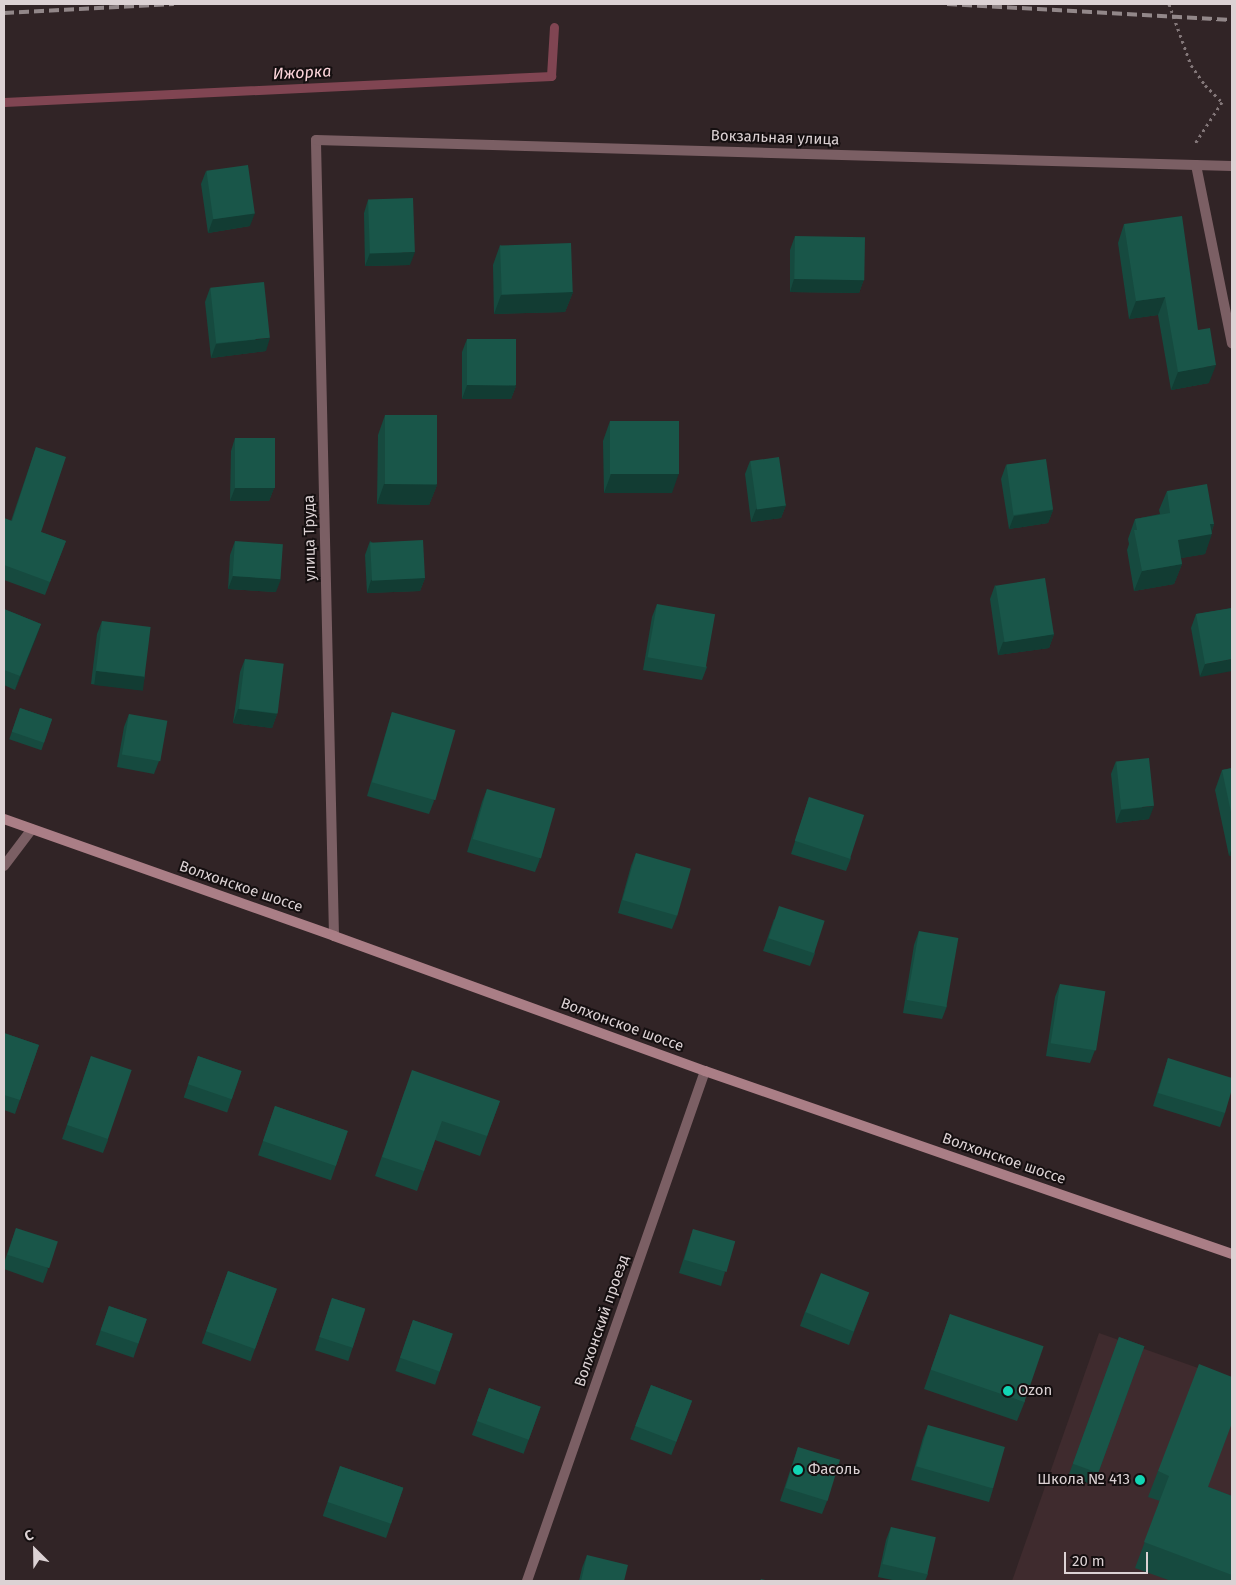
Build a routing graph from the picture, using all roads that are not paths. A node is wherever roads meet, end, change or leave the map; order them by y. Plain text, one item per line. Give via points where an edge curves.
1 (316, 140) joint
2 (1196, 164) junction
3 (1232, 166) edge
4 (1232, 343) edge
5 (4, 819) edge
6 (32, 829) junction
7 (4, 866) edge
8 (334, 936) junction
9 (705, 1071) junction
10 (1232, 1254) edge
11 (527, 1581) edge

1 - 2 street, Вокзальная улица
1 - 8 street, улица Труда
2 - 3 street, Вокзальная улица
2 - 4 street
5 - 6 street, Волхонское шоссе
6 - 7 street
6 - 8 street, Волхонское шоссе
8 - 9 street, Волхонское шоссе
9 - 10 street, Волхонское шоссе
9 - 11 street, Волхонский проезд

